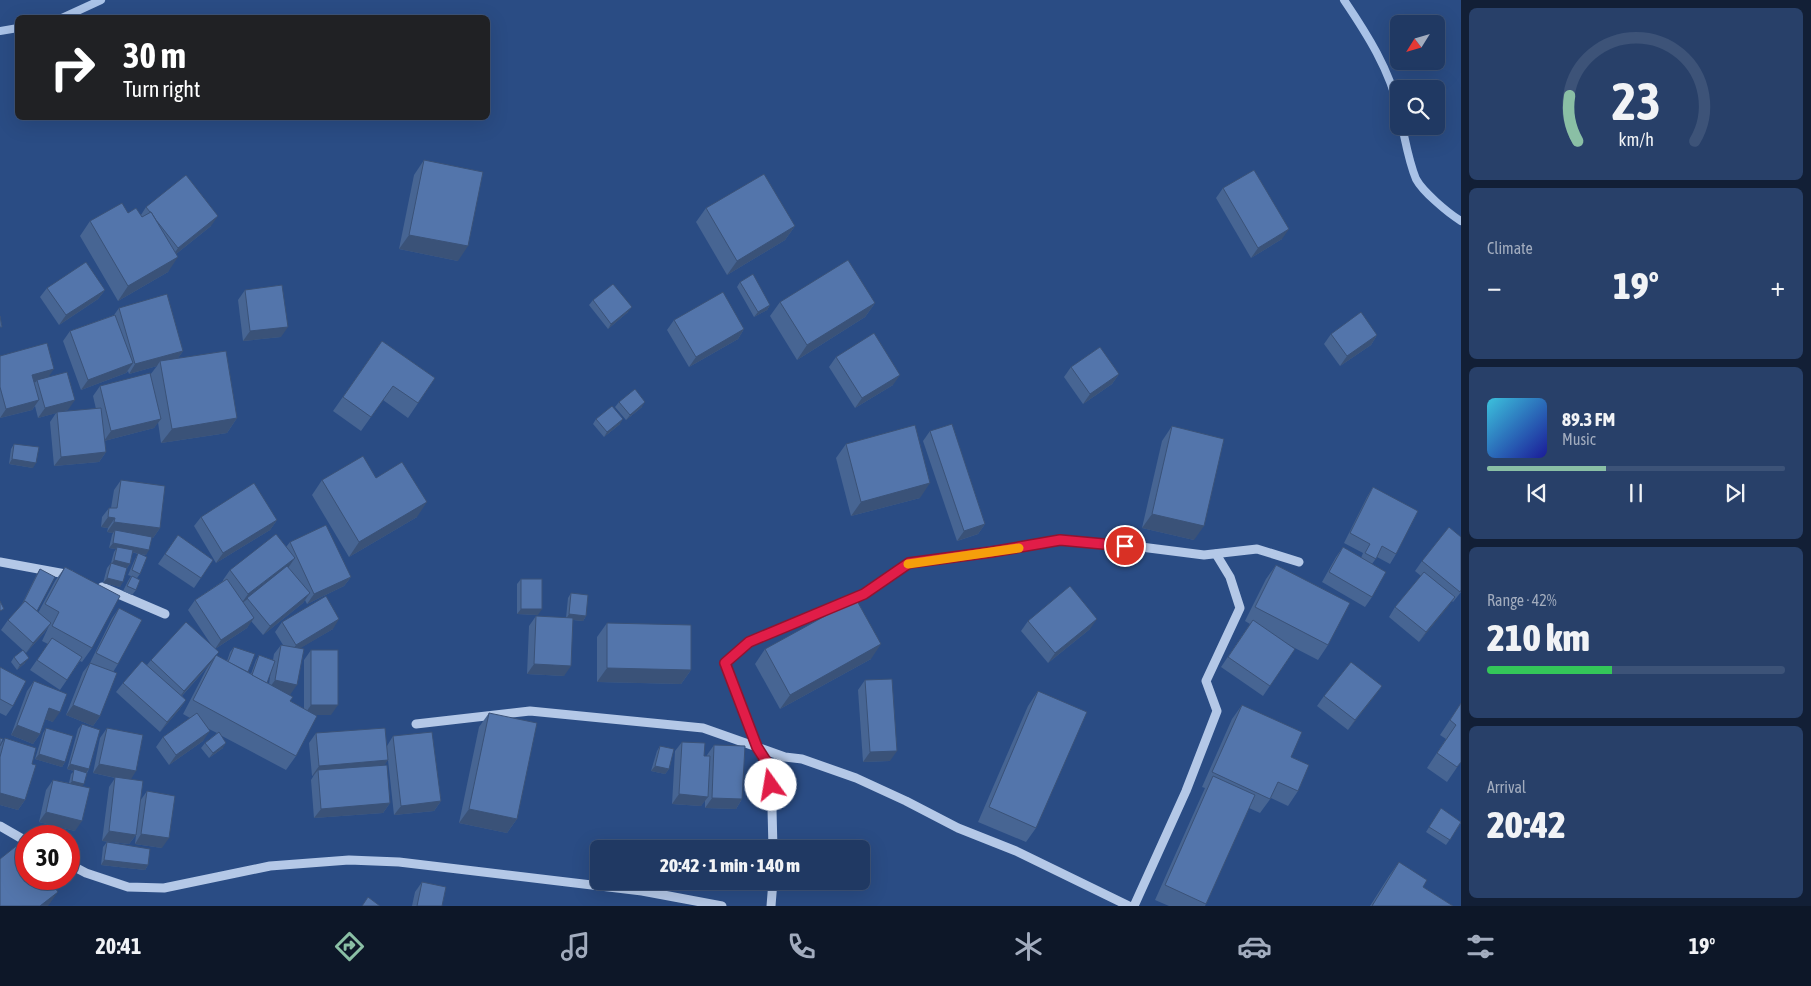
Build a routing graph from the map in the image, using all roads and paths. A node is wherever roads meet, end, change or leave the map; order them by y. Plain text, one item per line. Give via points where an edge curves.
1 (1216, 554) junction
2 (0, 562) edge
3 (1299, 562) dead end
4 (79, 578) edge
5 (96, 585) edge
6 (165, 614) dead end
7 (416, 724) dead end
8 (757, 747) junction
9 (0, 826) edge
10 (15, 835) edge
11 (773, 840) edge
12 (80, 870) edge
13 (772, 890) edge
14 (722, 906) edge
15 (771, 906) edge
16 (1128, 906) edge
17 (1134, 906) edge

1 - 3 street via 1257,549
1 - 8 street via 1060,540 909,563 864,594 749,642 725,663
1 - 17 street via 1230,577 1240,608 1206,681 1217,711 1186,791
2 - 4 street
5 - 6 street
7 - 8 street via 530,711 703,728
8 - 11 street via 771,769
8 - 16 street via 856,778
9 - 10 street
12 - 14 street via 128,887 164,888 270,866 349,860 399,862 642,891
13 - 15 street

